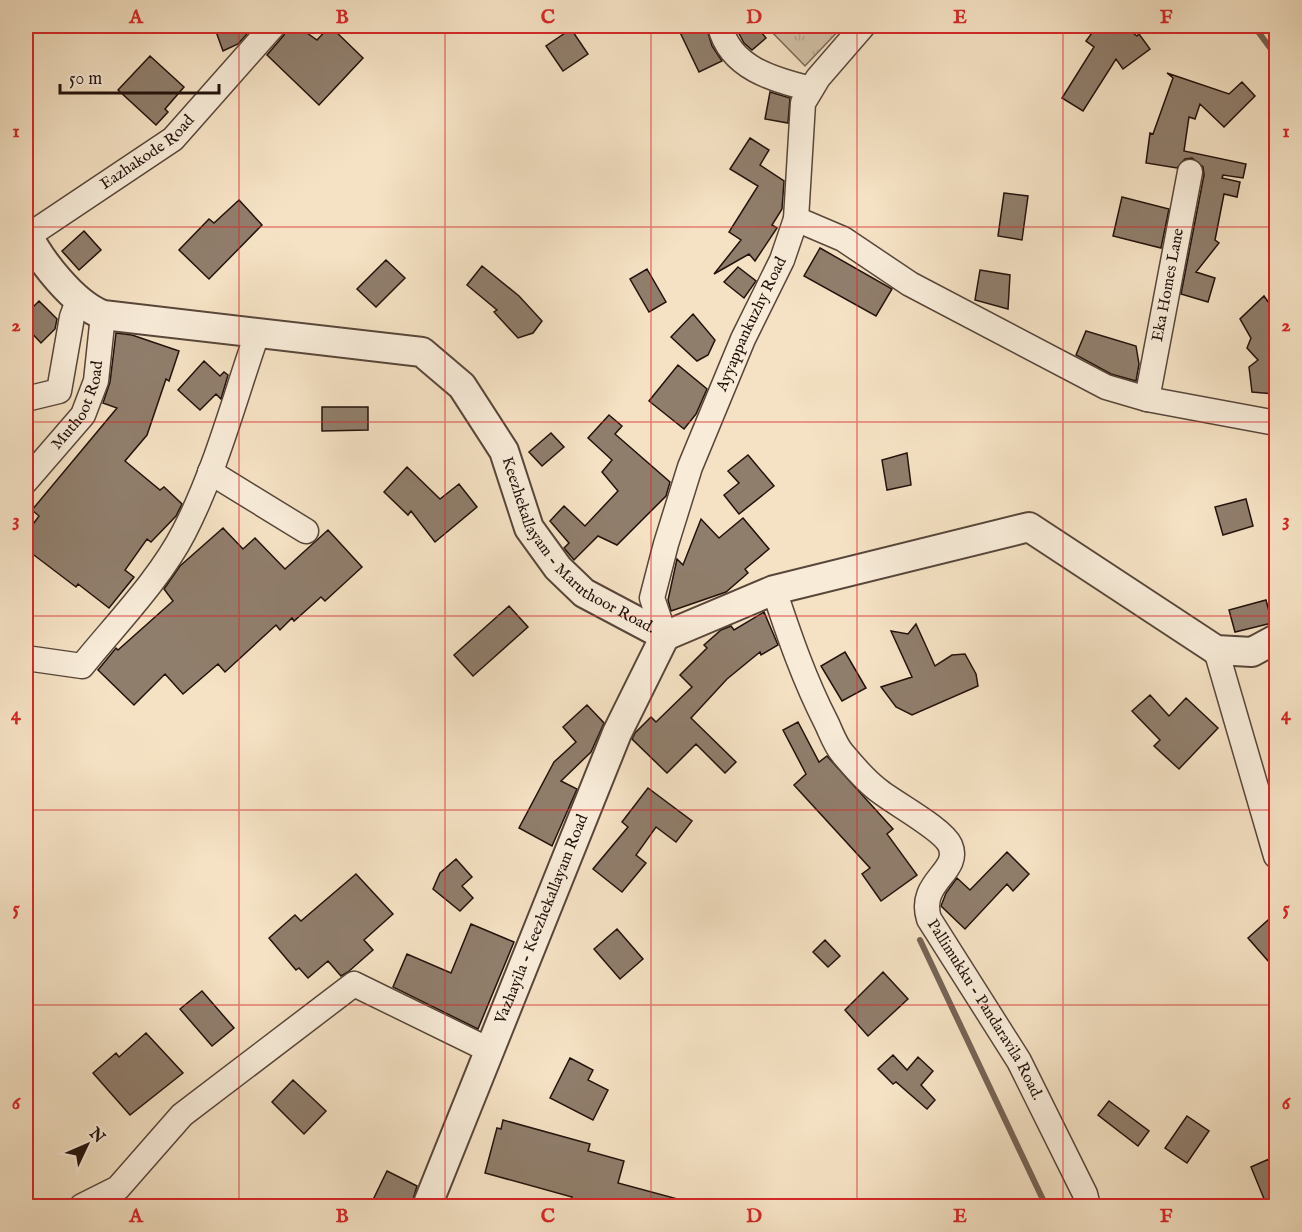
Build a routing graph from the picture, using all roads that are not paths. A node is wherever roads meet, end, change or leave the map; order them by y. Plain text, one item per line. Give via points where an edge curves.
1 (273, 26) edge
2 (720, 26) edge
3 (863, 26) edge
4 (811, 89) junction
5 (1190, 172) dead end
6 (796, 219) junction
7 (27, 234) edge
8 (78, 301) junction
9 (103, 315) junction
10 (257, 334) junction
11 (26, 399) edge
12 (1148, 399) junction
13 (1276, 423) edge
14 (210, 472) junction
15 (26, 481) edge
16 (306, 531) dead end
17 (774, 590) junction
18 (665, 636) junction
19 (1276, 639) edge
20 (1216, 650) junction
21 (26, 658) edge
22 (1276, 856) edge
23 (491, 1051) junction
24 (122, 1197) edge
25 (82, 1206) edge
26 (427, 1206) edge
27 (1088, 1206) edge

1 - 7 street, Eazhakode Road via 173,139
2 - 4 street via 723,37 749,67 776,80
3 - 4 street, Ayyappankuzhy Road
4 - 6 street, Ayyappankuzhy Road via 803,103
5 - 12 street, Eka Homes Lane
6 - 12 street via 843,239 910,284 1035,352 1106,387
6 - 18 street, Ayyappankuzhy Road via 690,467 652,598
7 - 8 street, Keezhekallayam - Maruthoor Road.
8 - 9 street, Keezhekallayam - Maruthoor Road.
8 - 11 street via 59,391
9 - 10 street, Keezhekallayam - Maruthoor Road.
9 - 15 street, Muthoot Road via 96,381 83,415
10 - 14 street
10 - 18 street, Keezhekallayam - Maruthoor Road. via 422,352 462,386 504,451 529,528 558,568 584,593
12 - 13 street
14 - 16 street
14 - 21 street via 184,533 82,666
17 - 18 street, Keezhekallayam - Maruthoor Road.
17 - 20 street, Keezhekallayam - Maruthoor Road. via 1029,527
17 - 27 street, Pallimukku - Pandaravila Road. via 803,677 841,752 877,789 950,846 952,857 947,869 927,895 929,919 1019,1061
18 - 23 street, Vazhayila - Keezhekallayam Road via 617,733
19 - 20 street via 1252,652
20 - 22 street
23 - 24 street via 354,984 182,1115
23 - 26 street, Vazhayila - Keezhekallayam Road
24 - 25 street

